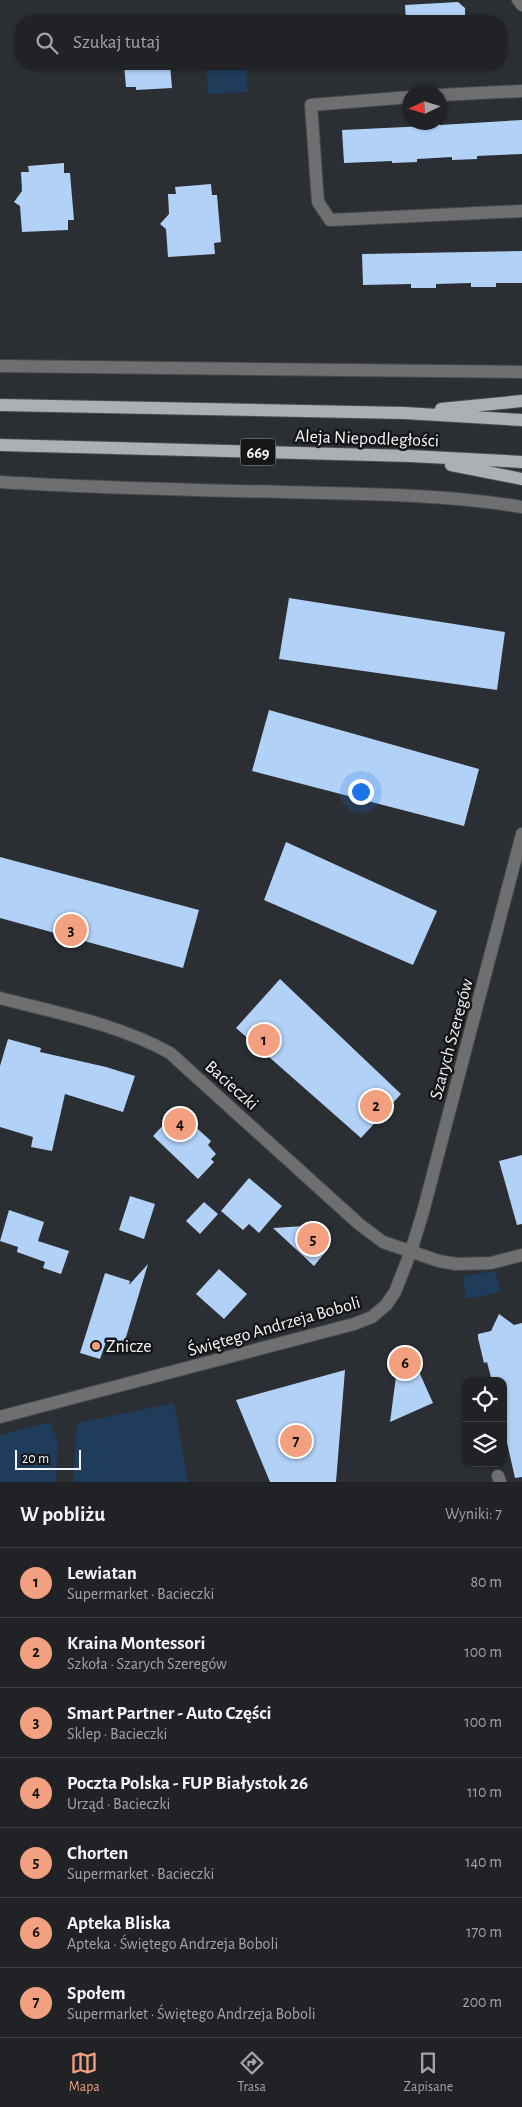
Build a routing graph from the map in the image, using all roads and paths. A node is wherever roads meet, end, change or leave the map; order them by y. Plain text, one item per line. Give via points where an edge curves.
1 (518, 0) edge
2 (522, 4) edge
3 (522, 91) edge
4 (447, 95) edge
5 (402, 98) edge
6 (522, 211) edge
7 (0, 366) edge
8 (522, 372) edge
9 (522, 400) edge
10 (0, 406) edge
11 (404, 413) junction
12 (522, 420) edge
13 (0, 446) edge
14 (410, 456) junction
15 (522, 462) edge
16 (522, 479) edge
17 (0, 482) edge
18 (522, 507) edge
19 (522, 834) edge
20 (517, 872) edge
21 (0, 998) edge
22 (411, 1251) junction
23 (522, 1255) edge
24 (0, 1417) edge

1 - 2 street
3 - 4 street
5 - 6 street via 311,104 318,202 330,220
7 - 8 street
9 - 11 main road
10 - 11 main road, Aleja Niepodległości
11 - 12 main road, Aleja Niepodległości
13 - 14 main road, Aleja Niepodległości / 669
14 - 15 main road, Aleja Niepodległości / 669
14 - 16 main road
17 - 18 street via 467,499
19 - 20 street, Szarych Szeregów
20 - 22 street, Szarych Szeregów
21 - 22 street, Bacieczki via 121,1030 170,1053 359,1224 383,1242
22 - 23 street via 456,1264 492,1263
22 - 24 street, Świętego Andrzeja Boboli via 395,1292 386,1305 365,1320

